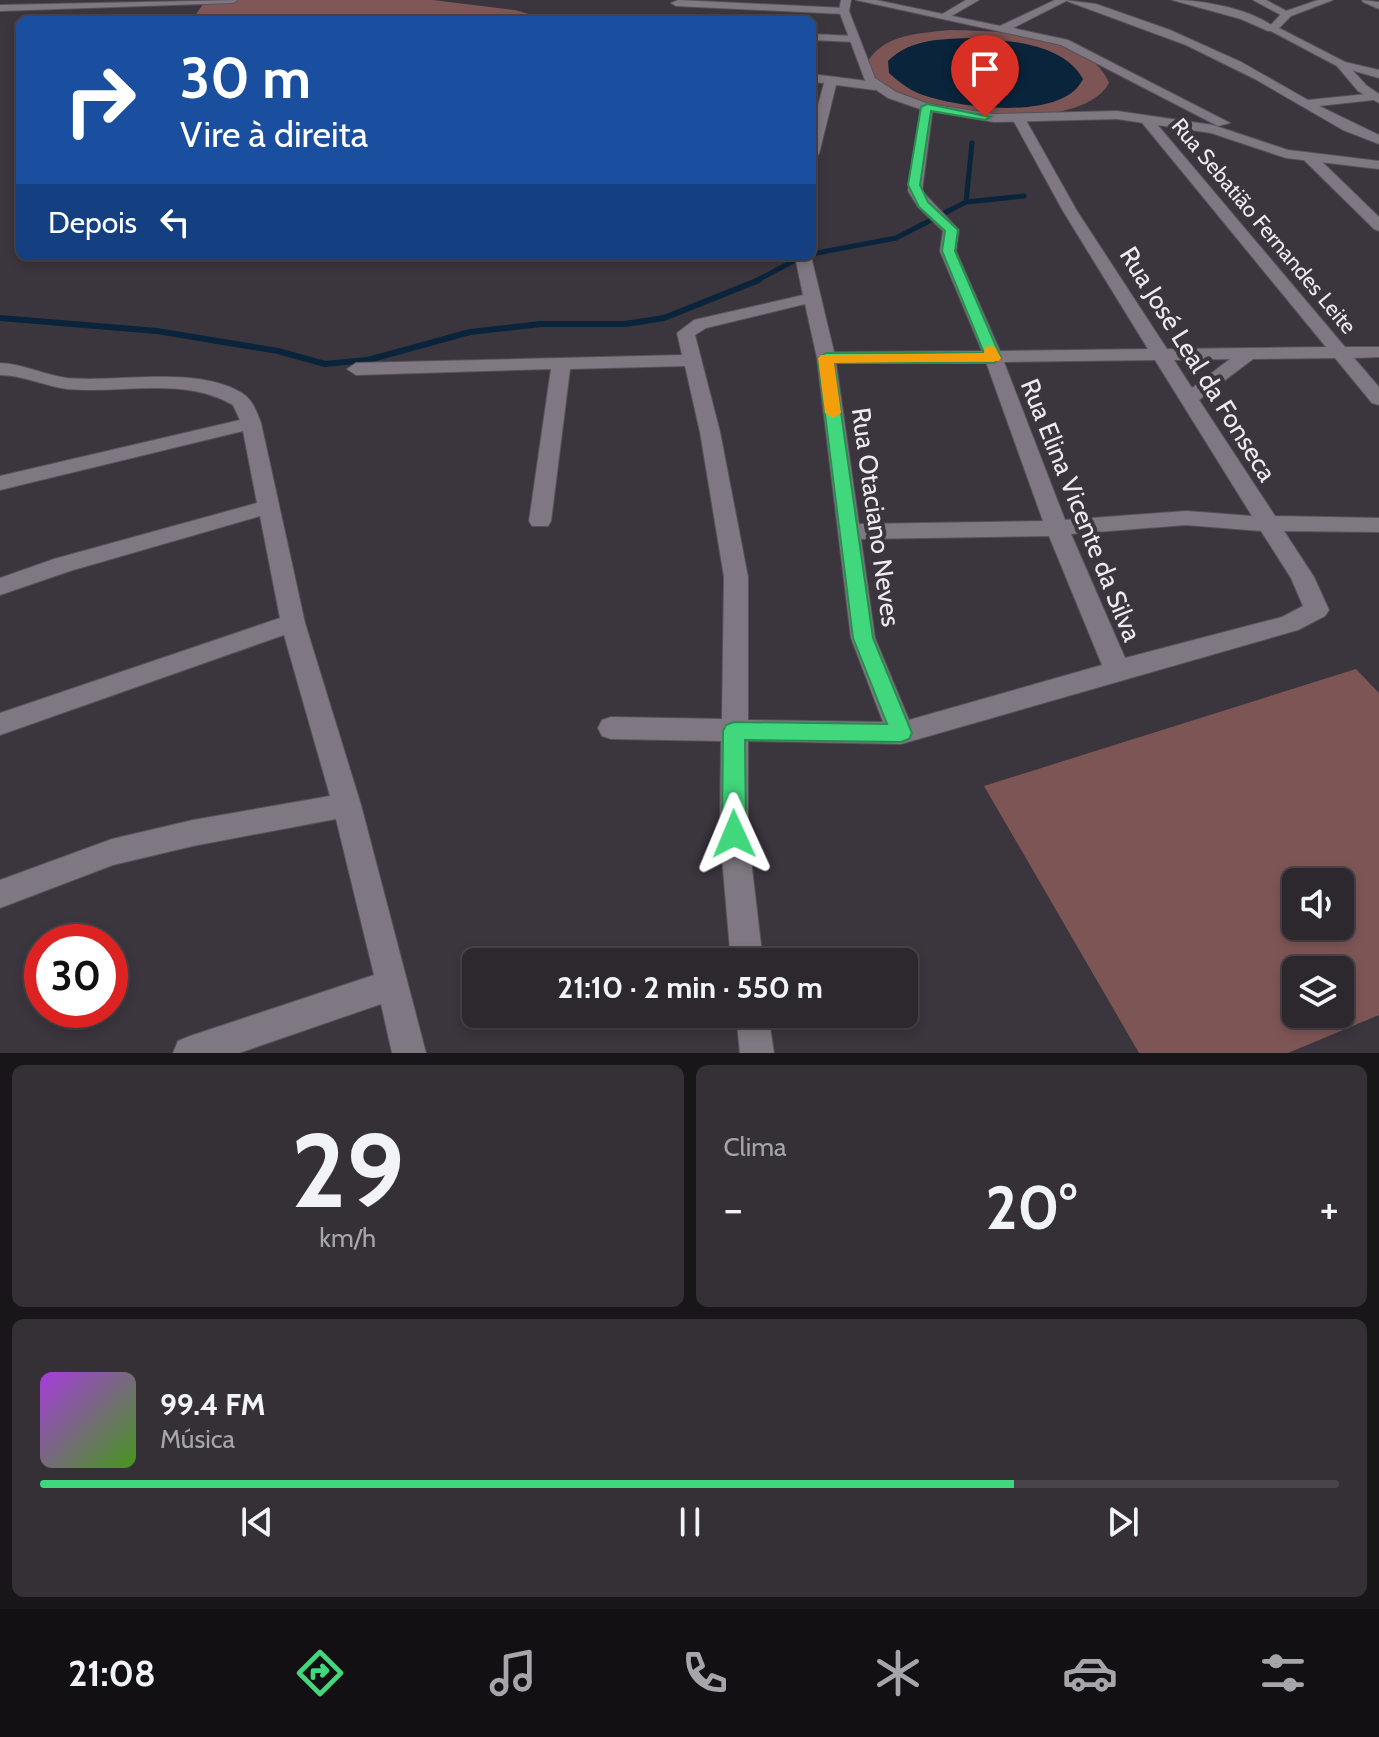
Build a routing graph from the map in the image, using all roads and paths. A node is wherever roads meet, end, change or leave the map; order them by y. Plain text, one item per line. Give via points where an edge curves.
1 (233, 0) edge
2 (861, 0) edge
3 (974, 0) edge
4 (1063, 0) edge
5 (1069, 0) edge
6 (1177, 0) edge
7 (1259, 0) edge
8 (1328, 0) edge
9 (1367, 0) edge
10 (674, 5) edge
11 (845, 5) edge
12 (1379, 6) edge
13 (0, 8) edge
14 (944, 16) junction
15 (1279, 22) junction
16 (1004, 28) junction
17 (816, 37) edge
18 (854, 39) junction
19 (1341, 64) junction
20 (1379, 74) edge
21 (816, 78) edge
22 (831, 80) junction
23 (875, 86) junction
24 (1376, 97) edge
25 (1307, 104) junction
26 (927, 107) junction
27 (1018, 118) junction
28 (1145, 119) junction
29 (1218, 127) junction
30 (816, 138) edge
31 (1379, 140) edge
32 (1309, 157) junction
33 (1379, 165) edge
34 (1379, 226) edge
35 (804, 260) edge
36 (811, 298) junction
37 (1379, 352) edge
38 (1341, 353) junction
39 (1248, 354) junction
40 (1164, 356) junction
41 (826, 358) junction
42 (994, 358) junction
43 (693, 360) junction
44 (561, 365) junction
45 (0, 369) edge
46 (356, 369) dead end
47 (1191, 397) junction
48 (1379, 399) edge
49 (251, 423) junction
50 (0, 483) edge
51 (267, 507) junction
52 (540, 521) dead end
53 (1267, 522) junction
54 (1379, 525) edge
55 (1057, 528) junction
56 (850, 532) junction
57 (0, 587) edge
58 (293, 623) junction
59 (1117, 670) junction
60 (0, 724) edge
61 (611, 728) dead end
62 (734, 731) junction
63 (901, 733) junction
64 (347, 805) junction
65 (0, 894) edge
66 (746, 948) edge
67 (391, 985) junction
68 (754, 1028) edge
69 (190, 1053) edge
70 (409, 1053) edge
71 (757, 1053) edge

1 - 13 street
2 - 14 street
3 - 14 street
4 - 16 street
5 - 25 street via 1156,29
6 - 15 street
7 - 15 street
8 - 15 street
9 - 12 street
10 - 11 street
11 - 18 street
14 - 16 street
15 - 19 street
15 - 20 street
16 - 29 street via 1076,46
17 - 18 street
18 - 23 street via 866,76
19 - 20 street
19 - 24 street
21 - 22 street
22 - 23 street
22 - 30 street
23 - 26 street
24 - 25 street
25 - 31 street
26 - 27 street
26 - 42 street, Rua Elina Vicente da Silva via 914,185 923,204 951,230 948,251
27 - 28 street via 1102,113
27 - 40 street, Rua José Leal da Fonseca via 1070,211
28 - 29 street
28 - 38 street, Rua Sebatião Fernandes Leite
29 - 32 street via 1270,150
32 - 33 street
32 - 34 street
35 - 36 street, Rua Otaciano Neves
36 - 41 street, Rua Otaciano Neves
36 - 43 street via 692,327 686,333
37 - 38 street
38 - 39 street
38 - 48 street, Rua Sebatião Fernandes Leite
39 - 40 street
39 - 47 street
40 - 42 street
40 - 47 street, Rua José Leal da Fonseca
41 - 42 street
41 - 56 street, Rua Otaciano Neves
42 - 55 street, Rua Elina Vicente da Silva
43 - 44 street
43 - 62 street via 736,577
44 - 46 street
44 - 52 street
45 - 49 street via 29,370 64,383 206,388 239,400
47 - 53 street, Rua José Leal da Fonseca
49 - 50 street
49 - 51 street
51 - 57 street
51 - 58 street
53 - 54 street
53 - 55 street via 1186,518
53 - 59 street, Rua José Leal da Fonseca via 1317,610 1289,624
55 - 56 street
55 - 59 street, Rua Elina Vicente da Silva
56 - 63 street, Rua Otaciano Neves via 863,638
58 - 60 street
58 - 64 street
59 - 63 street
61 - 62 street
62 - 63 street
62 - 66 street via 734,834
64 - 65 street via 112,852
64 - 67 street
67 - 69 street
67 - 70 street
68 - 71 street

